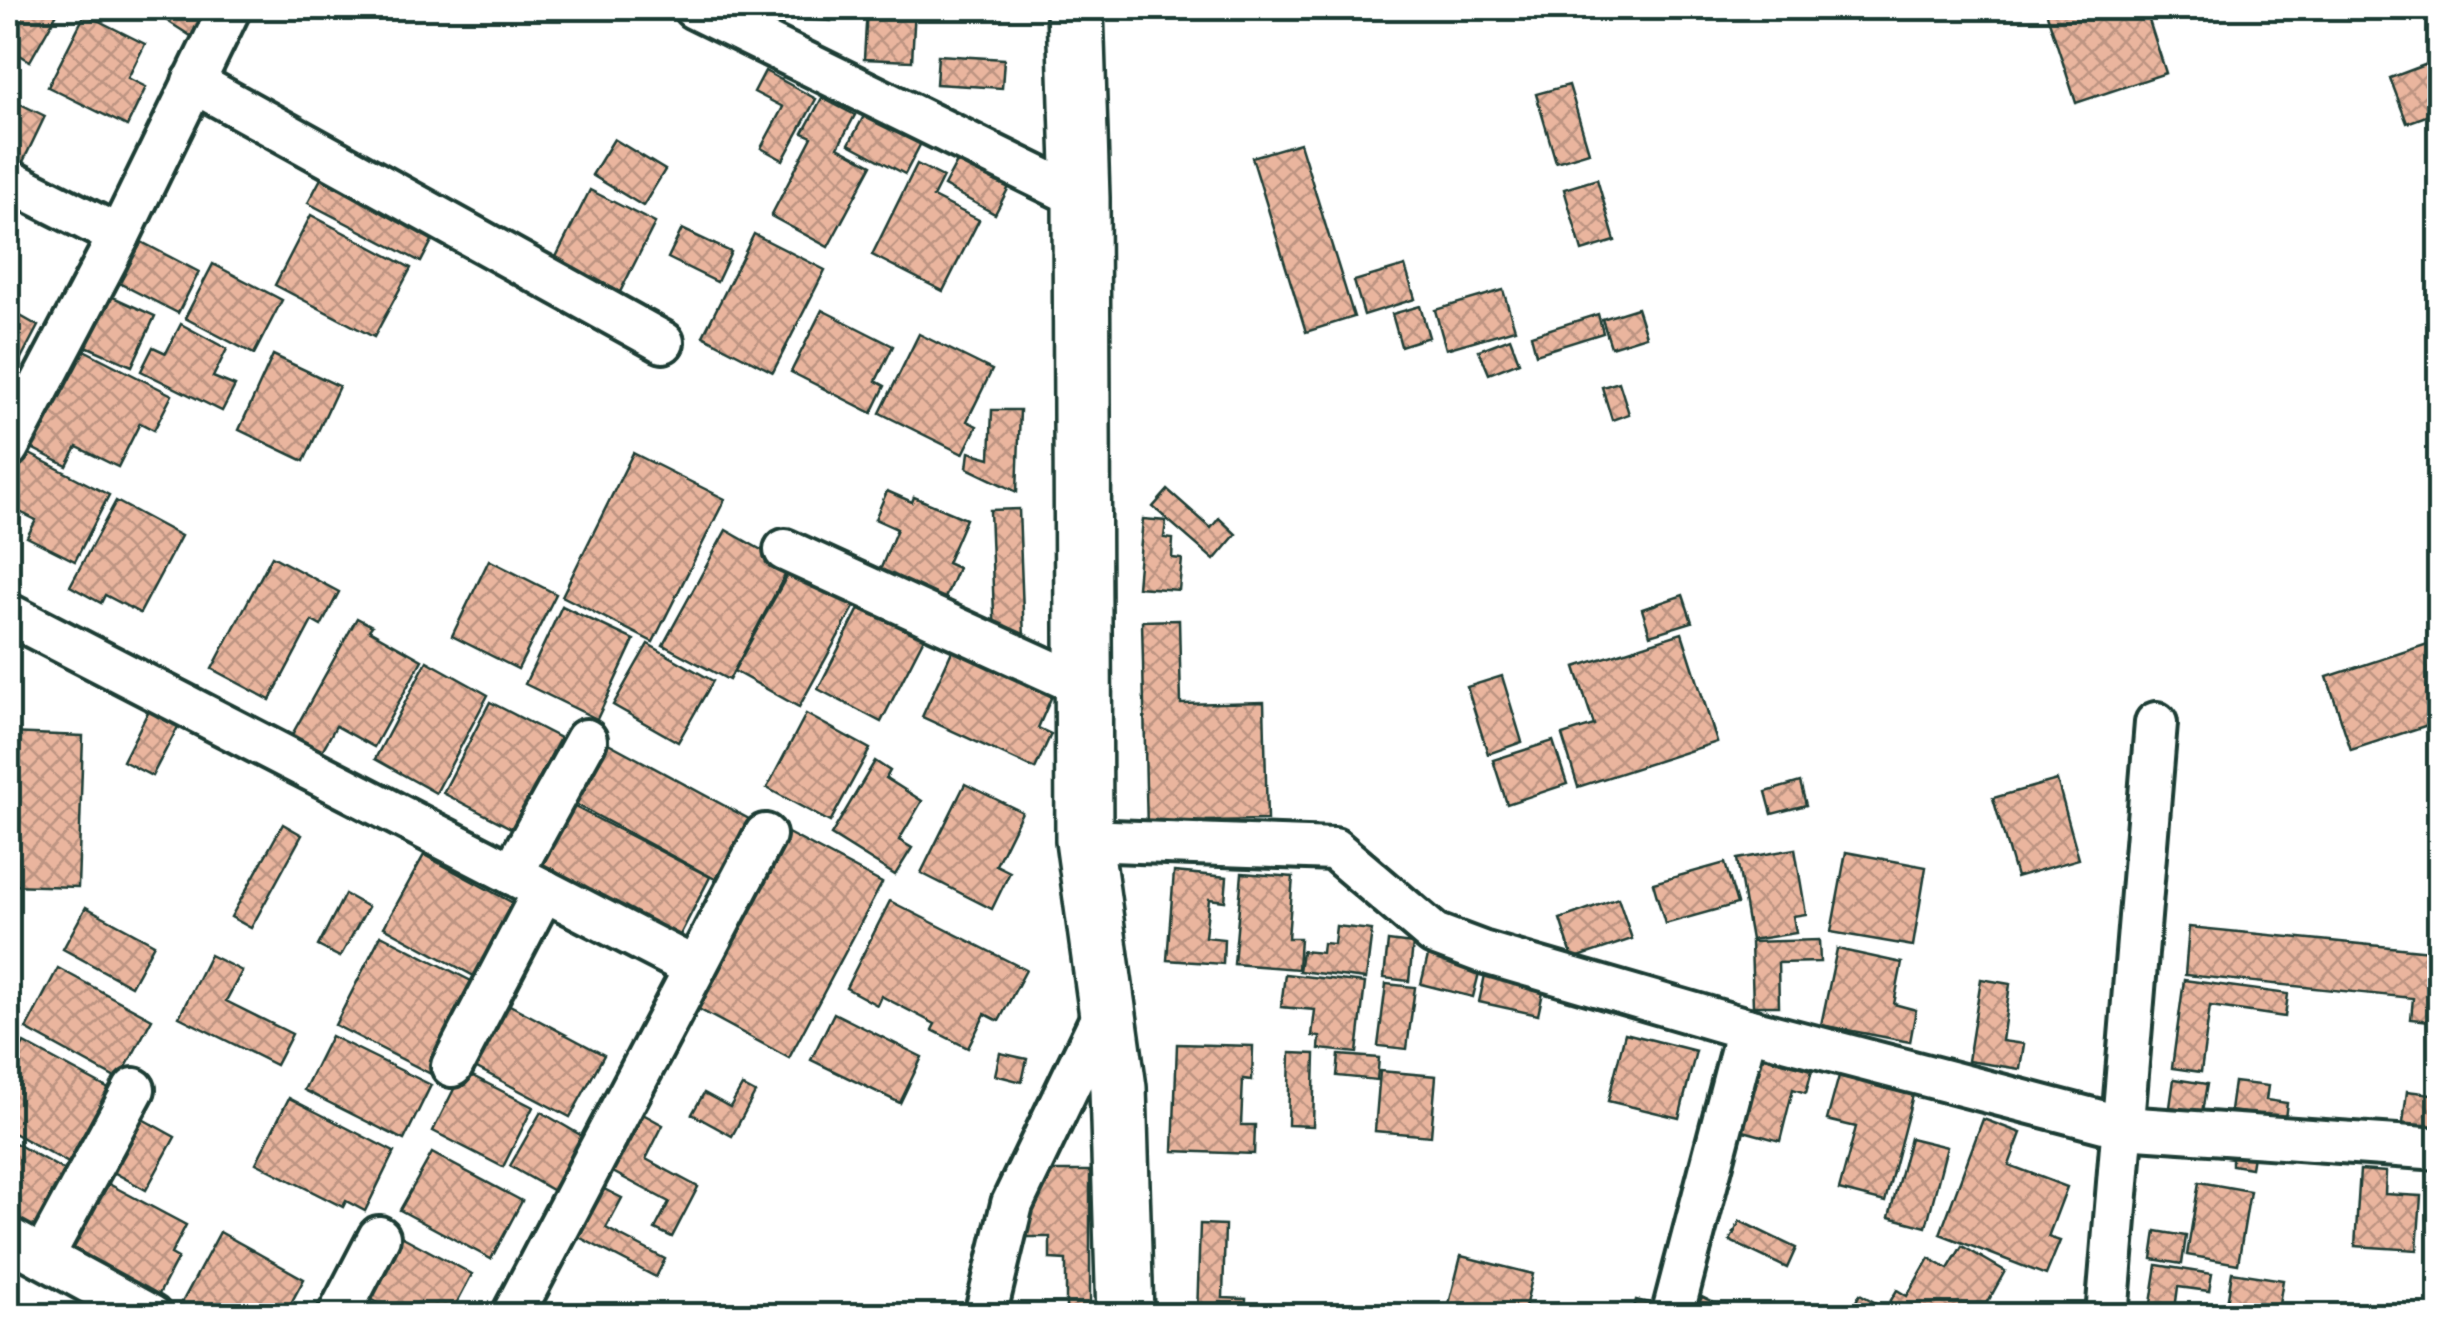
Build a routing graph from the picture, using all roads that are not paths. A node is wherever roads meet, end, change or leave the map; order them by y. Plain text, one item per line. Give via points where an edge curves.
1 (230, 8) edge
2 (694, 8) edge
3 (1075, 8) edge
4 (193, 82) junction
5 (8, 180) edge
6 (1081, 198) junction
7 (118, 236) junction
8 (663, 342) dead end
9 (9, 439) edge
10 (785, 550) dead end
11 (8, 614) edge
12 (1082, 686) junction
13 (2156, 723) dead end
14 (586, 740) dead end
15 (765, 835) dead end
16 (1084, 840) junction
17 (528, 882) junction
18 (695, 968) junction
19 (1107, 1006) junction
20 (1746, 1029) junction
21 (452, 1066) dead end
22 (134, 1090) dead end
23 (2123, 1128) junction
24 (2440, 1149) edge
25 (379, 1237) dead end
26 (8, 1238) edge
27 (43, 1257) junction
28 (150, 1316) edge
29 (338, 1316) edge
30 (512, 1316) edge
31 (985, 1316) edge
32 (1125, 1316) edge
33 (1672, 1316) edge
34 (2108, 1316) edge

1 - 4 street
2 - 6 street
3 - 6 street
4 - 7 street
4 - 8 street
5 - 7 street
6 - 12 street
7 - 9 street
10 - 12 street
11 - 17 street
12 - 16 street
13 - 23 street
14 - 17 street
15 - 18 street
16 - 19 street
16 - 20 street via 1334,849 1434,934
17 - 18 street
17 - 21 street
18 - 30 street
19 - 31 street via 1012,1204
19 - 32 street via 1118,1088
20 - 23 street
20 - 33 street
22 - 27 street
23 - 24 street
23 - 34 street
25 - 29 street
26 - 27 street
27 - 28 street

